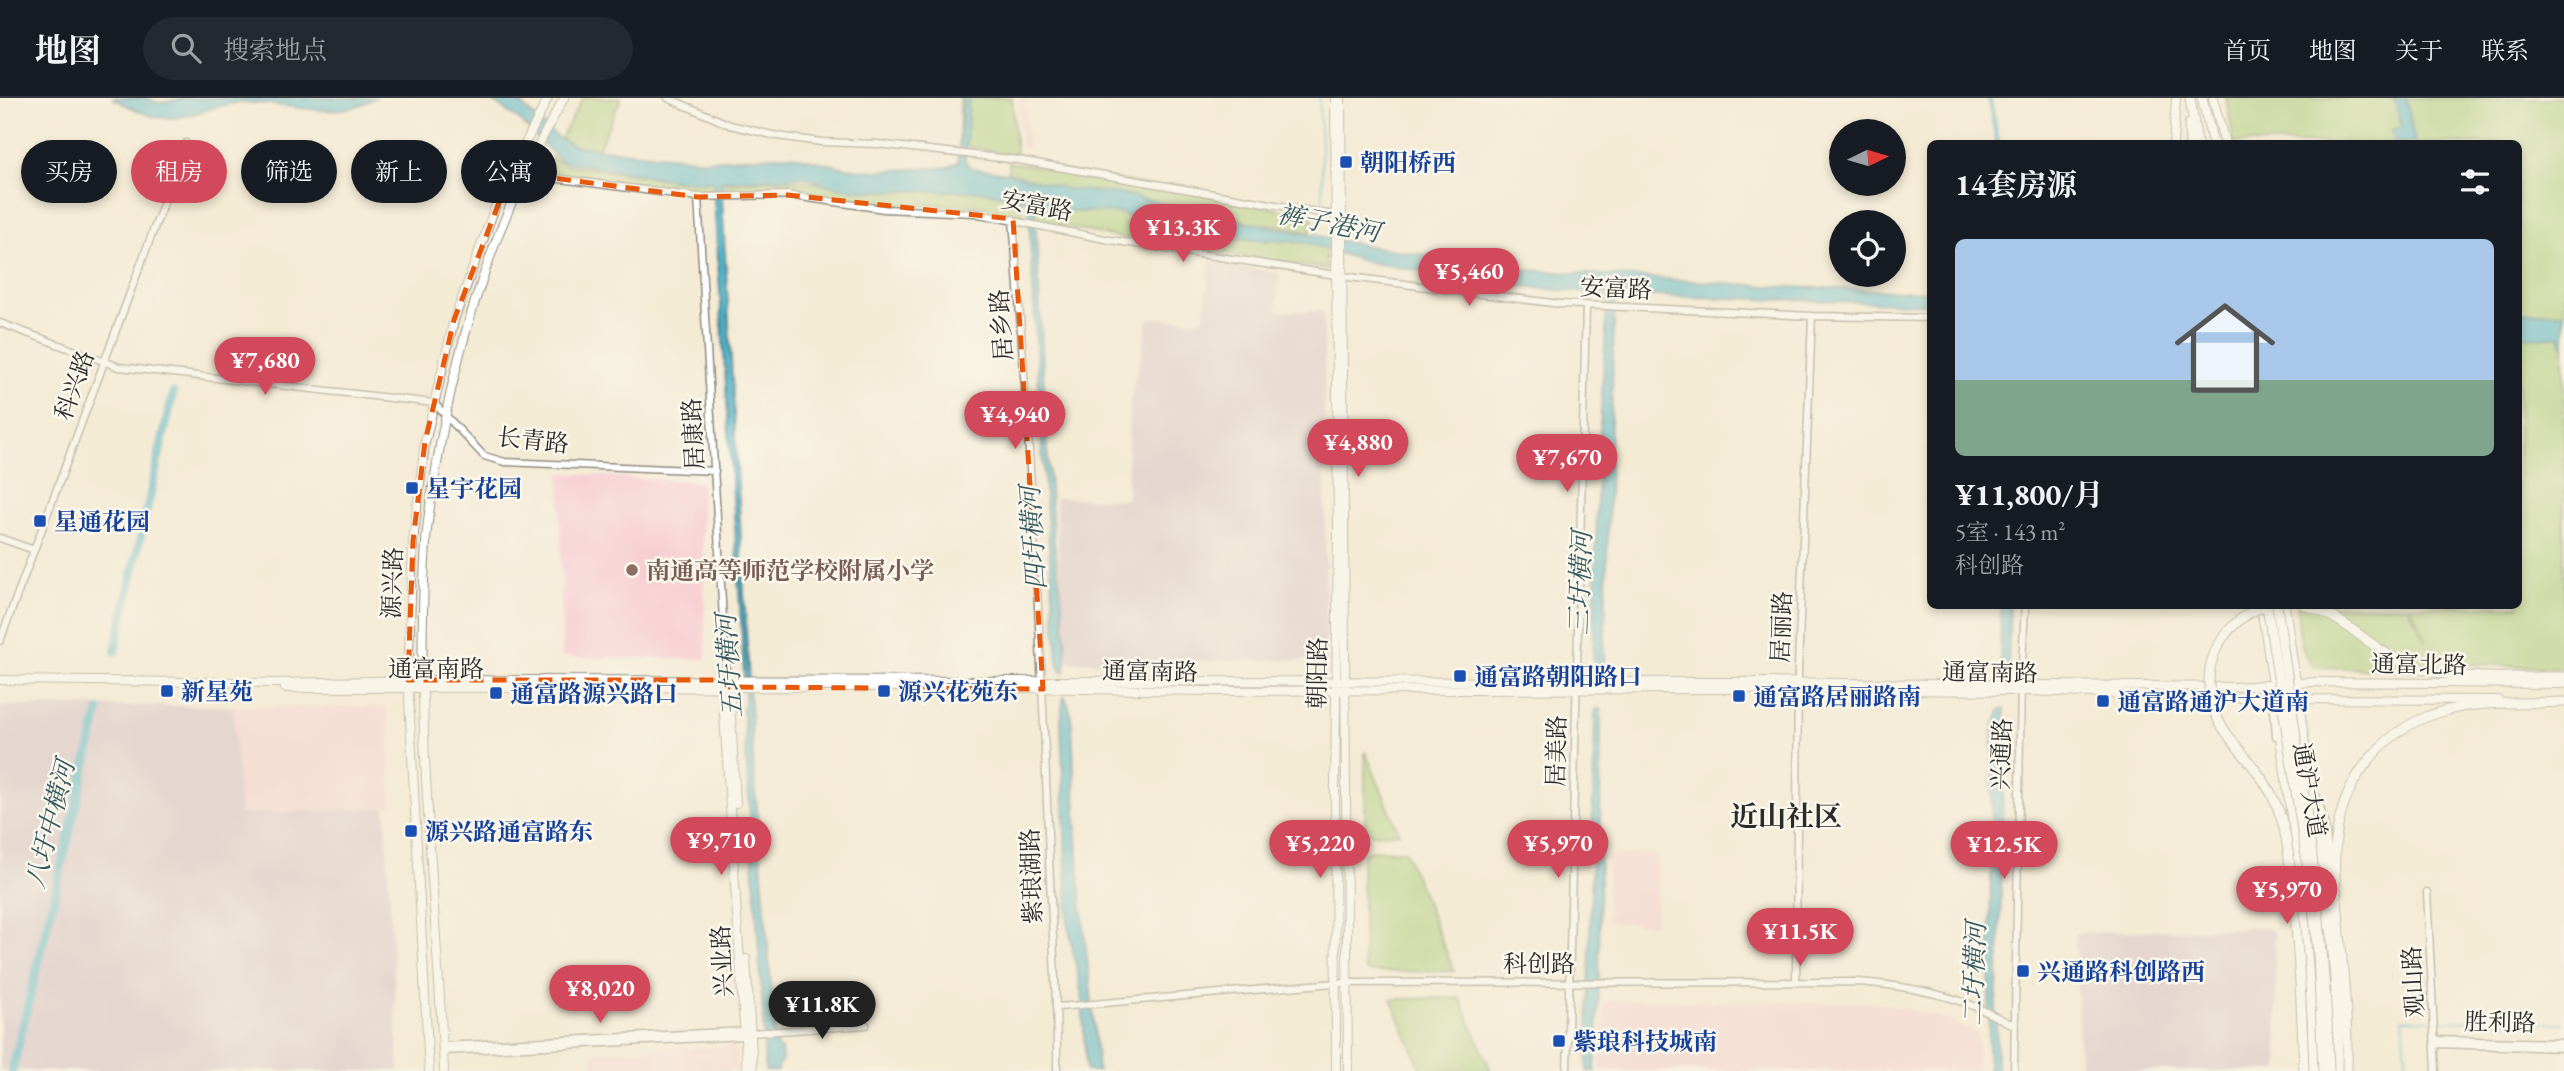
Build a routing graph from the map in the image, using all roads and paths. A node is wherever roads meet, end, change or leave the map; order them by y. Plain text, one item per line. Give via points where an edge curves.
1 (548, 98) edge
2 (564, 98) edge
3 (668, 98) edge
4 (1335, 98) edge
5 (1341, 98) edge
6 (2176, 98) edge
7 (2189, 98) edge
8 (2201, 98) edge
9 (2213, 98) edge
10 (526, 140) edge
11 (541, 140) edge
12 (2173, 140) edge
13 (2190, 140) edge
14 (2196, 140) edge
15 (2209, 140) edge
16 (2224, 140) edge
17 (557, 177) edge
18 (698, 197) junction
19 (163, 203) edge
20 (496, 203) edge
21 (510, 203) edge
22 (1334, 215) junction
23 (1013, 219) junction
24 (1338, 234) junction
25 (1338, 276) junction
26 (1586, 306) junction
27 (1812, 316) junction
28 (1927, 318) edge
29 (0, 323) edge
30 (104, 361) junction
31 (434, 403) junction
32 (445, 414) junction
33 (715, 471) junction
34 (0, 538) edge
35 (34, 550) junction
36 (2025, 609) edge
37 (2259, 609) edge
38 (2264, 609) edge
39 (2264, 609) edge
40 (2277, 609) edge
41 (2285, 609) edge
42 (2314, 609) edge
43 (0, 642) edge
44 (2564, 677) edge
45 (0, 680) edge
46 (2297, 683) junction
47 (408, 684) junction
48 (422, 684) junction
49 (725, 684) junction
50 (1043, 684) junction
51 (2273, 684) junction
52 (2564, 684) edge
53 (0, 685) edge
54 (1336, 685) junction
55 (1346, 685) junction
56 (1576, 686) junction
57 (1799, 686) junction
58 (2021, 687) junction
59 (2275, 699) junction
60 (2299, 699) junction
61 (2564, 702) edge
62 (2278, 720) junction
63 (2308, 761) junction
64 (2316, 797) junction
65 (2427, 892) dead end
66 (1570, 982) junction
67 (1796, 982) junction
68 (1335, 983) junction
69 (1347, 983) junction
70 (1058, 1007) junction
71 (866, 1025) dead end
72 (2014, 1025) junction
73 (747, 1033) junction
74 (2435, 1042) junction
75 (2564, 1045) edge
76 (443, 1049) junction
77 (429, 1071) edge
78 (444, 1071) edge
79 (747, 1071) edge
80 (753, 1071) edge
81 (1057, 1071) edge
82 (1335, 1071) edge
83 (1348, 1071) edge
84 (1567, 1071) edge
85 (2014, 1071) edge
86 (2304, 1071) edge
87 (2316, 1071) edge
88 (2329, 1071) edge
89 (2336, 1071) edge
90 (2345, 1071) edge
91 (2436, 1071) edge

1 - 10 main road, 源兴路
2 - 11 main road, 源兴路
3 - 22 street via 730,125 777,136 968,154
4 - 22 main road
5 - 24 main road
6 - 12 main road
7 - 13 highway
7 - 14 highway
8 - 15 highway
9 - 16 main road
17 - 18 street, 安富路
18 - 23 street, 安富路 via 788,195 884,209
18 - 33 street, 居康路
19 - 30 street, 科兴路
20 - 31 main road, 源兴路 via 454,320
21 - 32 main road, 源兴路 via 468,319
22 - 24 main road
23 - 25 street, 安富路 via 1110,240
23 - 50 street, 居乡路
24 - 25 main road
25 - 26 street, 安富路
25 - 54 main road, 朝阳路
25 - 55 main road, 朝阳路
26 - 27 street, 安富路
26 - 56 street, 居美路
27 - 28 street, 安富路
27 - 57 street, 居丽路
29 - 30 street
30 - 31 street via 119,367
30 - 35 street, 科兴路
31 - 32 street, 长青路
31 - 47 main road, 源兴路 via 413,541
32 - 33 street, 长青路 via 484,456 505,462
32 - 48 main road, 源兴路 via 426,542
33 - 49 street, 居康路
34 - 35 street
35 - 43 street, 科兴路
36 - 58 street, 兴通路
37 - 86 highway, bridge via 2235,623 2219,644 2210,668 2209,695 2223,730 2265,783 2282,822 2296,920
38 - 51 main road, 通沪大道
39 - 87 highway, bridge via 2311,888 2318,954
40 - 88 highway, bridge via 2317,888
41 - 46 main road, 通沪大道
42 - 44 highway via 2396,659 2428,671
45 - 47 main road, 通富南路
46 - 51 main road, 通富北路
46 - 52 main road, 通富北路
46 - 60 main road, 通沪大道
47 - 48 main road, 通富南路
47 - 53 main road, 通富南路
47 - 77 main road, 源兴路
48 - 49 main road, 通富南路
48 - 76 main road, 源兴路
49 - 50 main road, 通富南路
49 - 73 main road, 兴业路
50 - 54 main road, 通富南路
50 - 70 street, 紫琅湖路
51 - 58 main road, 通富南路
51 - 59 main road, 通沪大道
54 - 55 main road, 通富南路
54 - 68 main road, 朝阳路
55 - 56 main road, 通富南路
55 - 69 main road, 朝阳路
56 - 57 main road, 通富南路
56 - 66 street, 居美路
57 - 58 main road, 通富南路
57 - 67 street, 居丽路
58 - 59 main road, 通富南路
58 - 72 street, 兴通路
59 - 60 main road, 通富南路
59 - 62 main road, 通沪大道
59 - 87 street via 2273,720 2290,828
60 - 61 main road, 通富北路
60 - 63 main road, 通沪大道
61 - 90 highway via 2474,705 2426,717 2398,731 2354,781 2335,844 2347,1018
62 - 87 highway via 2302,890
62 - 87 main road, 通沪大道 via 2305,889
63 - 64 highway
63 - 89 main road, 通沪大道 via 2330,953
64 - 89 highway via 2338,1020
64 - 90 street via 2324,820 2339,952
65 - 74 street, 观山路
66 - 67 street, 科创路
66 - 69 street, 科创路
66 - 84 street, 居美路
67 - 72 street, 科创路 via 1890,984 1970,1005
68 - 69 street, 科创路
68 - 70 street, 科创路
68 - 82 main road, 朝阳路
69 - 83 main road, 朝阳路
70 - 81 street, 紫琅湖路
71 - 73 street
72 - 85 street, 兴通路
73 - 76 street
73 - 79 main road, 兴业路
73 - 80 main road, 兴业路
74 - 75 street, 胜利路
74 - 91 street, 观山路
76 - 78 main road, 源兴路

